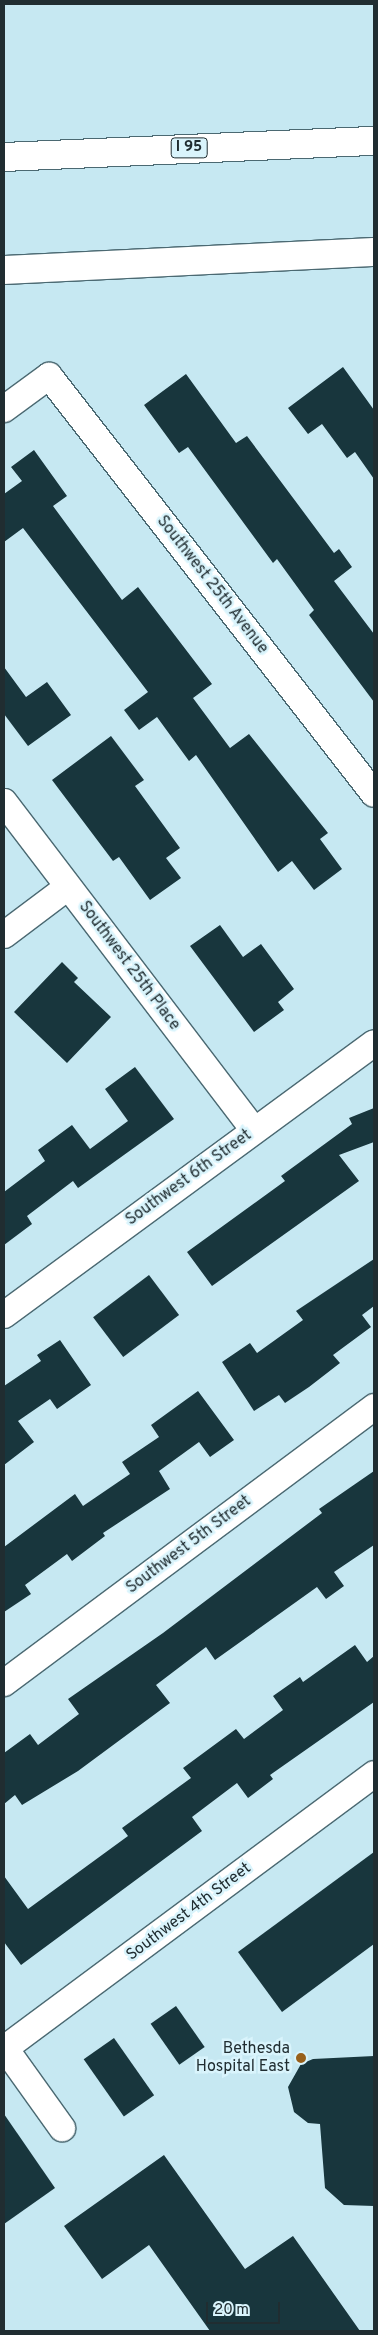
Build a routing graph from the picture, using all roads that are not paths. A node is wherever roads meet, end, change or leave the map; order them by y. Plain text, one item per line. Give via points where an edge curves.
1 (374, 141) edge
2 (4, 157) edge
3 (374, 252) edge
4 (4, 270) edge
5 (4, 409) edge
6 (374, 794) edge
7 (4, 802) edge
8 (68, 887) junction
9 (4, 935) edge
10 (374, 1042) edge
11 (254, 1130) junction
12 (4, 1315) edge
13 (374, 1407) edge
14 (4, 1682) edge
15 (374, 1774) edge
16 (4, 2048) edge
17 (62, 2128) dead end

1 - 2 highway, I 95
3 - 4 highway
5 - 6 street, Southwest 25th Avenue via 49,376
7 - 8 street, Southwest 25th Place
8 - 9 street
8 - 11 street, Southwest 25th Place
10 - 11 street, Southwest 6th Street
11 - 12 street, Southwest 6th Street
13 - 14 street, Southwest 5th Street
15 - 16 street, Southwest 4th Street
16 - 17 street

